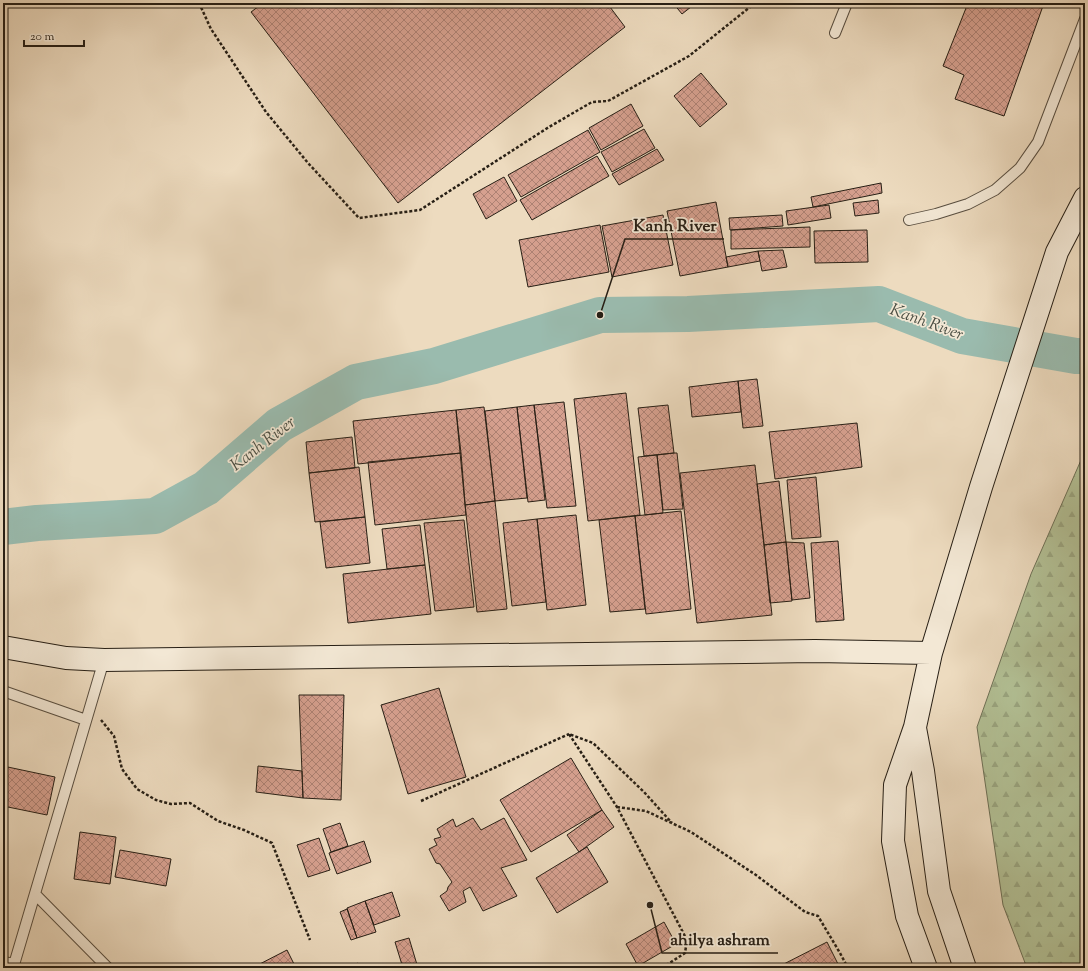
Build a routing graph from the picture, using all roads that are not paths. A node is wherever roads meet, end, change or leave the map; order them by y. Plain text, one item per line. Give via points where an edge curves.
1 (847, 3) edge
2 (1085, 19) edge
3 (835, 33) dead end
4 (1084, 201) edge
5 (909, 220) dead end
6 (3, 647) edge
7 (931, 653) junction
8 (104, 660) junction
9 (3, 691) edge
10 (86, 720) junction
11 (915, 727) junction
12 (35, 894) junction
13 (3, 962) edge
14 (14, 966) edge
15 (108, 968) edge
16 (926, 968) edge
17 (966, 968) edge

1 - 3 lane
2 - 5 lane via 1038,142 1020,168 995,190 968,204
4 - 7 main road via 1057,252 981,487
6 - 8 main road via 66,658
7 - 8 main road via 814,651
7 - 11 main road
8 - 10 lane
9 - 10 lane
10 - 12 lane
11 - 16 main road via 895,785 893,841 907,916
11 - 17 main road via 939,891
12 - 14 lane
12 - 15 lane
13 - 14 lane

